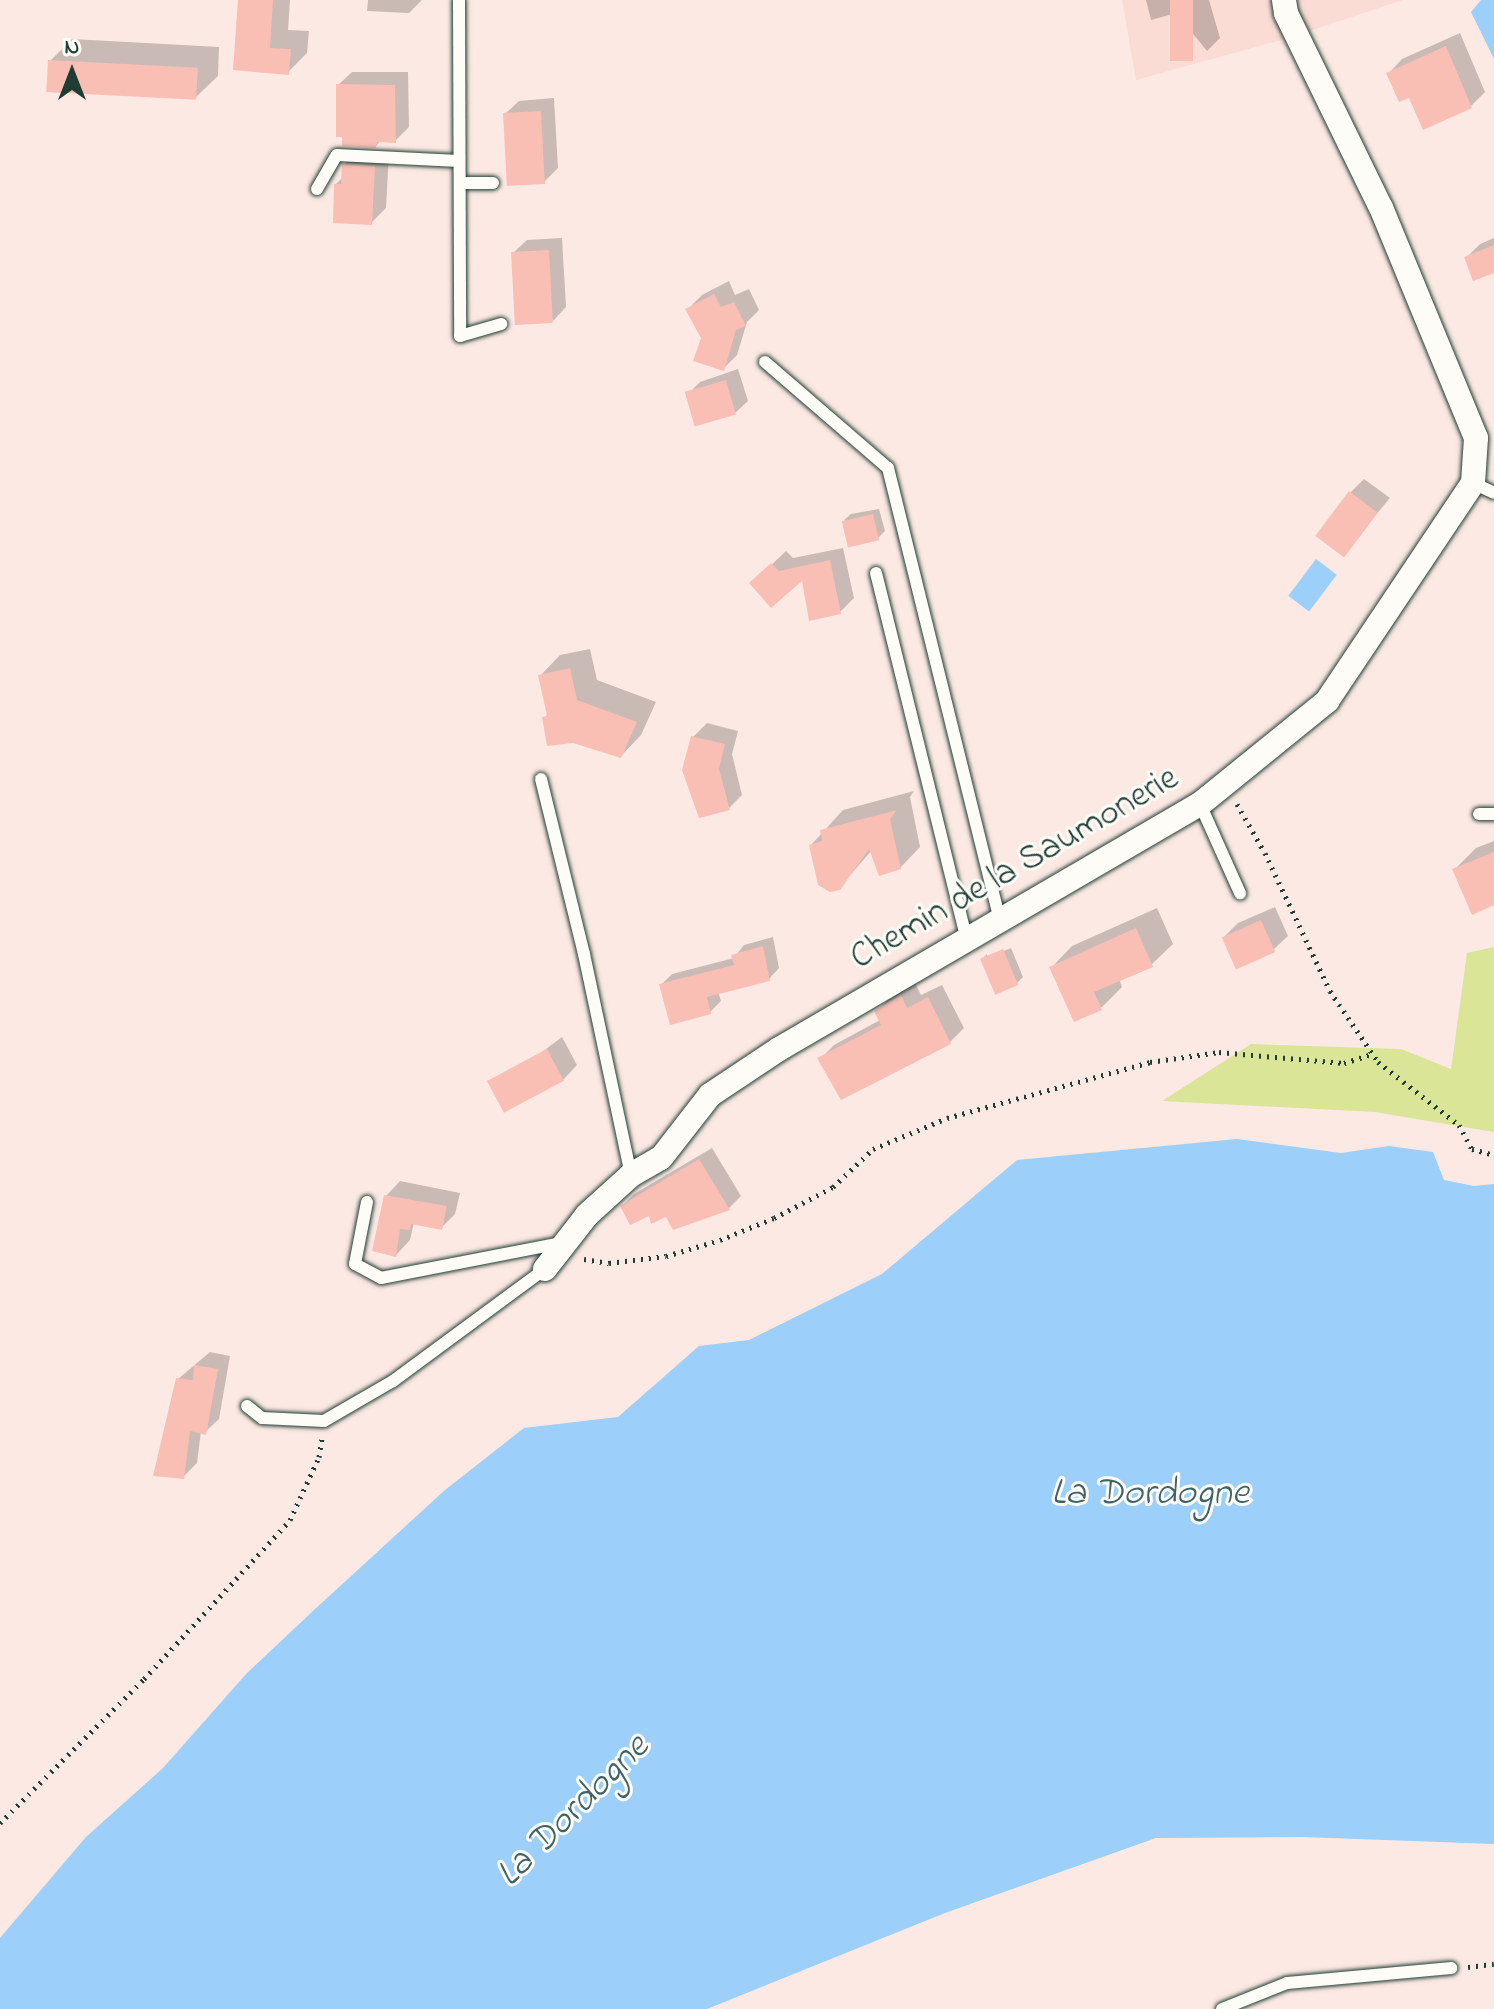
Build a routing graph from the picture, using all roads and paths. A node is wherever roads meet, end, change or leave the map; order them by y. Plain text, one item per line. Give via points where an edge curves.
1 (459, 0) edge
2 (1284, 0) edge
3 (459, 161) junction
4 (460, 183) junction
5 (493, 183) dead end
6 (317, 189) dead end
7 (501, 324) dead end
8 (765, 362) dead end
9 (1483, 488) edge
10 (876, 573) dead end
11 (541, 779) dead end
12 (1226, 784) junction
13 (1200, 804) junction
14 (1479, 814) dead end
15 (1494, 814) edge
16 (1240, 893) dead end
17 (1000, 921) junction
18 (967, 940) junction
19 (1372, 1054) junction
20 (1494, 1155) edge
21 (631, 1175) junction
22 (367, 1202) dead end
23 (556, 1255) junction
24 (247, 1406) dead end
25 (324, 1421) junction
26 (0, 1823) edge
27 (1451, 1968) dead end
28 (1222, 2009) edge

1 - 3 lane
2 - 9 street via 1381,208 1476,438
3 - 4 lane
3 - 6 lane via 337,155
4 - 5 lane
4 - 7 lane via 460,336
8 - 17 lane via 888,468
9 - 12 street, Chemin de la Saumonerie via 1327,701
10 - 18 lane
11 - 21 lane
12 - 13 street, Chemin de la Saumonerie
12 - 19 path via 1330,991
13 - 16 lane
13 - 17 street, Chemin de la Saumonerie
14 - 15 lane
17 - 18 street, Chemin de la Saumonerie
18 - 21 street, Chemin de la Saumonerie via 710,1095 661,1158
19 - 20 path via 1459,1125 1472,1149
19 - 23 path via 1344,1063 1219,1052 1150,1062 947,1118 873,1149 833,1187 720,1240 666,1256 609,1263
21 - 23 street, Chemin de la Saumonerie via 587,1215
22 - 23 lane via 355,1264 381,1278
23 - 25 lane via 393,1381
24 - 25 lane via 262,1418
25 - 26 path via 319,1457 290,1520 144,1679
27 - 28 lane via 1287,1983

